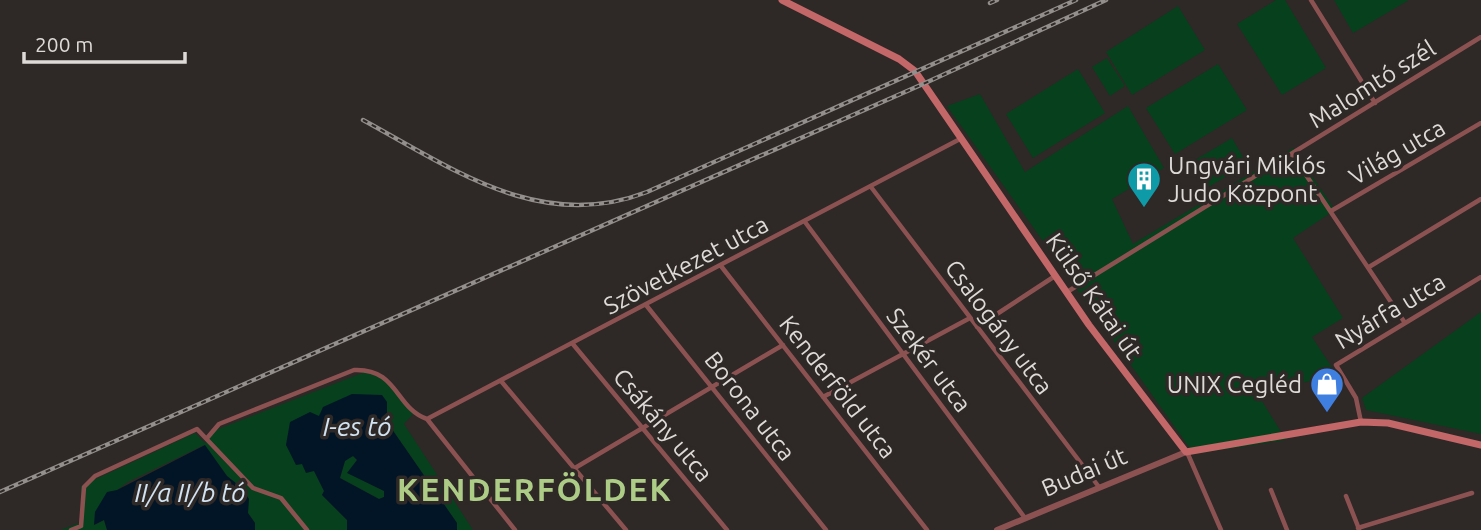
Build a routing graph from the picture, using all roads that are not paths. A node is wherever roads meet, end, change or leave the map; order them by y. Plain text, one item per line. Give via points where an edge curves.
1 (782, 0) edge
2 (1311, 0) edge
3 (1481, 37) edge
4 (1375, 103) junction
5 (1481, 123) edge
6 (960, 139) junction
7 (1292, 154) junction
8 (871, 187) junction
9 (1481, 199) edge
10 (1331, 211) junction
11 (804, 222) junction
12 (720, 266) junction
13 (1369, 267) junction
14 (1055, 276) junction
15 (1481, 276) edge
16 (1067, 292) junction
17 (646, 304) junction
18 (970, 318) junction
19 (1405, 323) junction
20 (977, 327) junction
21 (572, 343) junction
22 (783, 345) junction
23 (901, 353) junction
24 (501, 381) junction
25 (713, 386) junction
26 (823, 397) junction
27 (427, 419) junction
28 (1361, 422) junction
29 (643, 428) junction
30 (208, 437) junction
31 (1481, 446) edge
32 (1186, 452) junction
33 (575, 468) junction
34 (1098, 487) junction
35 (1271, 490) dead end
36 (1472, 493) dead end
37 (1346, 496) dead end
38 (1025, 519) junction
39 (83, 528) edge
40 (1359, 529) edge
41 (71, 530) edge
42 (307, 530) edge
43 (514, 530) edge
44 (626, 530) edge
45 (727, 530) edge
46 (826, 530) edge
47 (927, 530) edge
48 (998, 530) edge
49 (1221, 530) edge
50 (1287, 530) edge

1 - 6 main road, Külső Kátai út via 912,68
2 - 4 street
3 - 4 street, Malomtó szél
4 - 7 street, Malomtó szél
5 - 10 street, Világ utca
6 - 8 street, Szövetkezet utca
6 - 14 main road, Külső Kátai út
7 - 10 street
7 - 16 street, Malomtó szél
8 - 11 street, Szövetkezet utca
8 - 18 street, Csalogány utca
9 - 13 street
10 - 13 street
11 - 12 street, Szövetkezet utca
11 - 23 street, Szekér utca
12 - 17 street, Szövetkezet utca
12 - 22 street, Kenderföld utca
13 - 19 street
14 - 16 main road, Külső Kátai út
14 - 20 street
15 - 19 street, Nyárfa utca
16 - 32 main road, Külső Kátai út
17 - 21 street, Szövetkezet utca
17 - 25 street, Borona utca
18 - 20 street, Csalogány utca
18 - 23 street
19 - 28 street, Nyárfa utca via 1336,365 1356,398
20 - 34 street, Csalogány utca
21 - 24 street, Szövetkezet utca
21 - 29 street, Csákány utca
22 - 25 street
22 - 26 street, Kenderföld utca
23 - 26 street
23 - 38 street, Szekér utca
24 - 27 street, Szövetkezet utca
24 - 33 street
25 - 29 street
25 - 46 street, Borona utca
26 - 47 street, Kenderföld utca
27 - 30 street via 419,416 387,379 370,370 355,370 219,424
27 - 43 street
28 - 31 main road via 1388,423
28 - 32 main road
29 - 33 street
29 - 45 street, Csákány utca
30 - 39 street via 197,429 95,476 84,487
30 - 42 street via 237,473 253,488 281,498
32 - 34 street, Budai út
32 - 49 street
33 - 44 street
34 - 38 street, Budai út
35 - 50 street
36 - 40 street
37 - 40 street
38 - 48 street, Budai út
39 - 41 street

